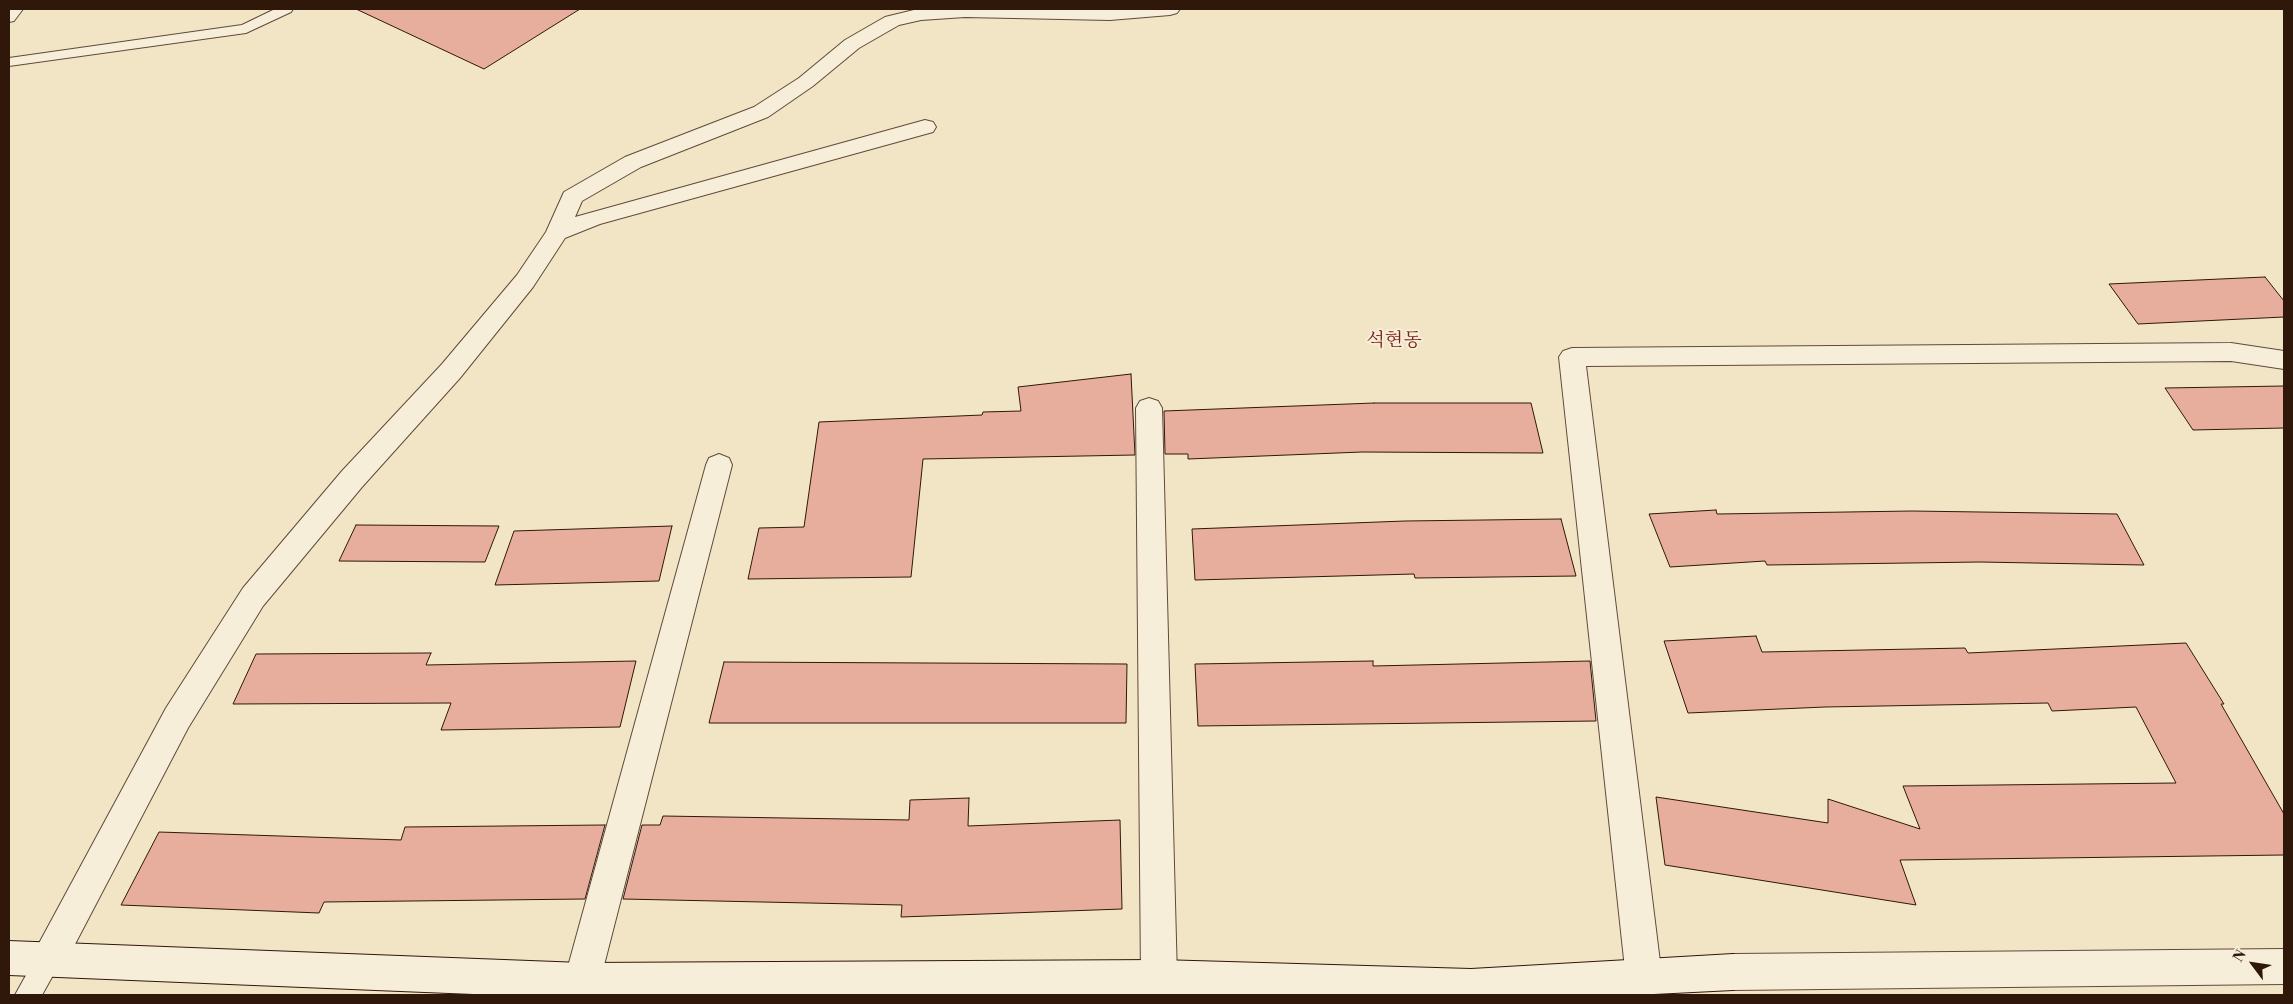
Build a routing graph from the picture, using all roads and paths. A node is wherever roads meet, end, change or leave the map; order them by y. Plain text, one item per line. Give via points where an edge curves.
1 (16, 9) edge
2 (286, 9) edge
3 (1170, 9) edge
4 (9, 18) edge
5 (9, 62) edge
6 (925, 127) dead end
7 (557, 234) junction
8 (2284, 360) edge
9 (1149, 408) dead end
10 (719, 466) dead end
11 (9, 958) edge
12 (49, 959) junction
13 (2284, 966) edge
14 (1159, 978) junction
15 (1644, 978) junction
16 (582, 980) junction
17 (1472, 991) edge
18 (28, 995) edge

1 - 4 lane
2 - 5 lane via 246,29
3 - 7 street via 1101,14 965,11 920,14 892,21 852,44 806,82 761,112 633,162 572,197
6 - 7 street via 592,219
7 - 12 street via 525,281 451,371 352,479 254,597 176,718
8 - 15 street via 2231,352 1572,357
9 - 14 street
10 - 16 street
11 - 12 street
12 - 16 street
12 - 18 lane
13 - 15 street via 1733,972
14 - 16 street
14 - 17 street
15 - 17 street

